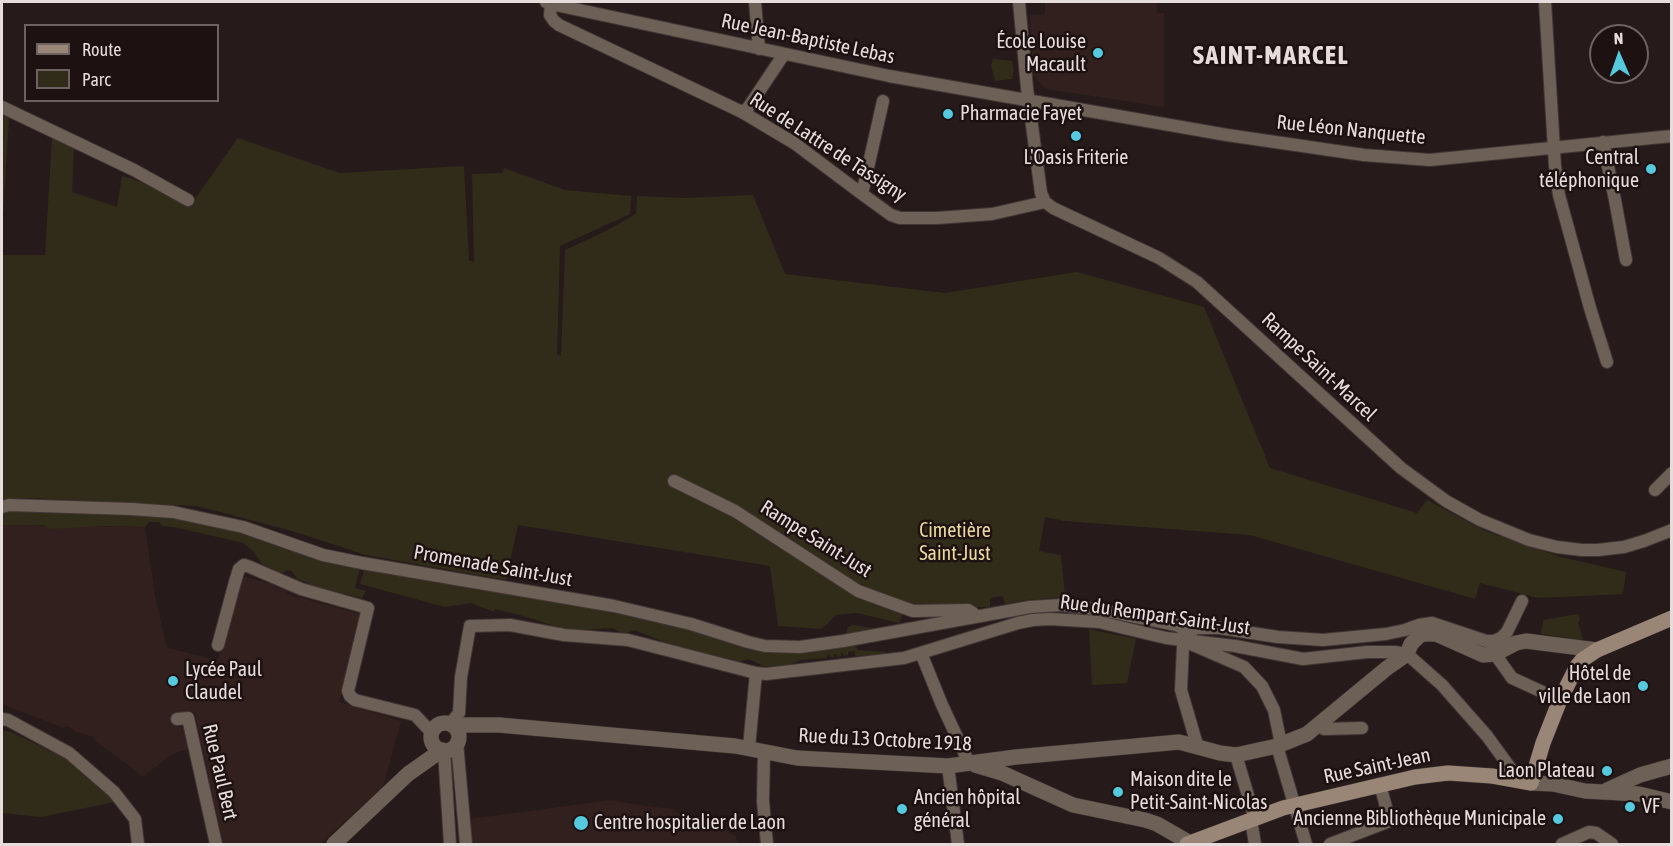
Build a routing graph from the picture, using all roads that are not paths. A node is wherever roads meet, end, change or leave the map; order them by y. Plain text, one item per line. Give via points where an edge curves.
1 (535, 2) edge
2 (754, 2) edge
3 (1018, 2) edge
4 (1545, 2) edge
5 (548, 3) edge
6 (759, 48) junction
7 (784, 54) junction
8 (883, 100) dead end
9 (1029, 100) junction
10 (2, 107) edge
11 (742, 112) junction
12 (1671, 136) edge
13 (1603, 142) junction
14 (1555, 147) junction
15 (862, 194) junction
16 (188, 200) dead end
17 (1045, 202) junction
18 (1626, 260) dead end
19 (1607, 362) dead end
20 (1671, 473) edge
21 (674, 481) dead end
22 (1655, 490) dead end
23 (2, 507) edge
24 (1671, 530) edge
25 (1522, 601) dead end
26 (977, 615) junction
27 (1671, 618) edge
28 (1187, 643) junction
29 (218, 645) dead end
30 (1597, 650) junction
31 (921, 653) junction
32 (1407, 654) junction
33 (1494, 654) junction
34 (756, 673) junction
35 (1560, 700) junction
36 (177, 718) dead end
37 (2, 719) edge
38 (1319, 724) junction
39 (1362, 728) dead end
40 (431, 734) junction
41 (451, 739) junction
42 (1279, 745) junction
43 (1198, 748) junction
44 (757, 749) junction
45 (1236, 755) junction
46 (969, 763) junction
47 (948, 766) junction
48 (1667, 767) edge
49 (408, 774) junction
50 (1525, 782) junction
51 (1380, 785) junction
52 (1604, 791) junction
53 (1649, 796) junction
54 (1671, 802) edge
55 (1294, 805) junction
56 (1253, 820) junction
57 (466, 838) edge
58 (450, 839) edge
59 (138, 844) edge
60 (216, 844) edge
61 (334, 844) edge
62 (767, 844) edge
63 (958, 844) edge
64 (1188, 844) edge
65 (1256, 844) edge
66 (1306, 844) edge
67 (1330, 844) edge
68 (1563, 844) edge
69 (1612, 844) edge

1 - 5 street, Rue Jean-Baptiste Lebas
2 - 6 street
3 - 9 street
4 - 14 street
5 - 6 street, Rue Jean-Baptiste Lebas
5 - 11 street, Rue de Lattre de Tassigny via 550,15 559,25
6 - 7 street, Rue Jean-Baptiste Lebas
7 - 9 street, Rue Jean-Baptiste Lebas
7 - 11 street
8 - 15 street
9 - 14 street, Rue Léon Nanquette via 1227,135 1390,158 1430,160
9 - 17 street
10 - 16 street
11 - 15 street, Rue de Lattre de Tassigny via 794,143
12 - 13 street, Rue Léon Nanquette
13 - 14 street, Rue Léon Nanquette
13 - 18 street
14 - 19 street via 1559,195
15 - 17 street, Rue de Lattre de Tassigny via 900,218 992,214
17 - 24 street, Rampe Saint-Marcel via 1159,258 1197,282 1401,468 1480,520 1529,540 1582,550 1619,548
20 - 22 street
21 - 26 street, Rampe Saint-Just via 735,511 858,591 913,611 968,610
23 - 26 street, Promenade Saint-Just via 173,512 243,527 323,555 614,606 765,646 800,647
25 - 28 street via 1507,632 1494,641 1432,623 1386,634 1312,640 1202,627 1193,630
26 - 28 street, Promenade Saint-Just via 1030,607 1102,609 1176,625 1182,628
27 - 30 main road
28 - 31 street, Rue du Rempart Saint-Just via 1099,622 1040,619
28 - 32 street, Rue du Rempart Saint-Just via 1235,646 1303,659 1367,652
28 - 42 street via 1244,667 1262,686 1274,710
28 - 43 street via 1181,690
29 - 40 street via 239,569 244,566 301,589 368,608 350,696 415,715
30 - 33 street via 1526,641
30 - 35 main road via 1577,666
31 - 34 street, Rue du Rempart Saint-Just
31 - 46 street
32 - 33 street via 1419,636 1431,633 1477,653
32 - 38 street
32 - 50 street via 1442,685
33 - 35 street via 1512,678
34 - 41 street, Rue du Rempart Saint-Just via 628,640 564,635 510,625 470,626 459,713
34 - 44 street
35 - 50 main road
36 - 60 street, Rue Paul Bert via 188,718
37 - 59 street via 69,753 114,792 135,819
38 - 39 street via 1324,729
38 - 42 street via 1307,734
40 - 41 street via 435,747
40 - 41 street via 441,723
40 - 49 street
41 - 44 street, Rue du 13 Octobre 1918 via 489,724
41 - 49 street
41 - 57 street
41 - 58 street
42 - 45 street
42 - 55 street
43 - 45 street
43 - 46 street via 1179,742
44 - 47 street, Rue du 13 Octobre 1918 via 805,759
44 - 62 street
45 - 56 street
46 - 47 street, Rue du 13 Octobre 1918
46 - 64 street, Rue du 13 Octobre 1918 via 1002,773 1073,805 1145,820
47 - 63 street
48 - 52 street
48 - 53 street via 1649,785
49 - 61 street
50 - 51 main road, Rue Saint-Jean via 1448,773
50 - 52 street
51 - 55 main road, Rue Saint-Jean
51 - 67 street via 1390,821
52 - 53 street
53 - 54 street
55 - 56 main road, Rue Saint-Jean
55 - 66 street
56 - 64 main road, Rue Saint-Jean
56 - 65 street
57 - 58 street
68 - 69 street via 1589,832

